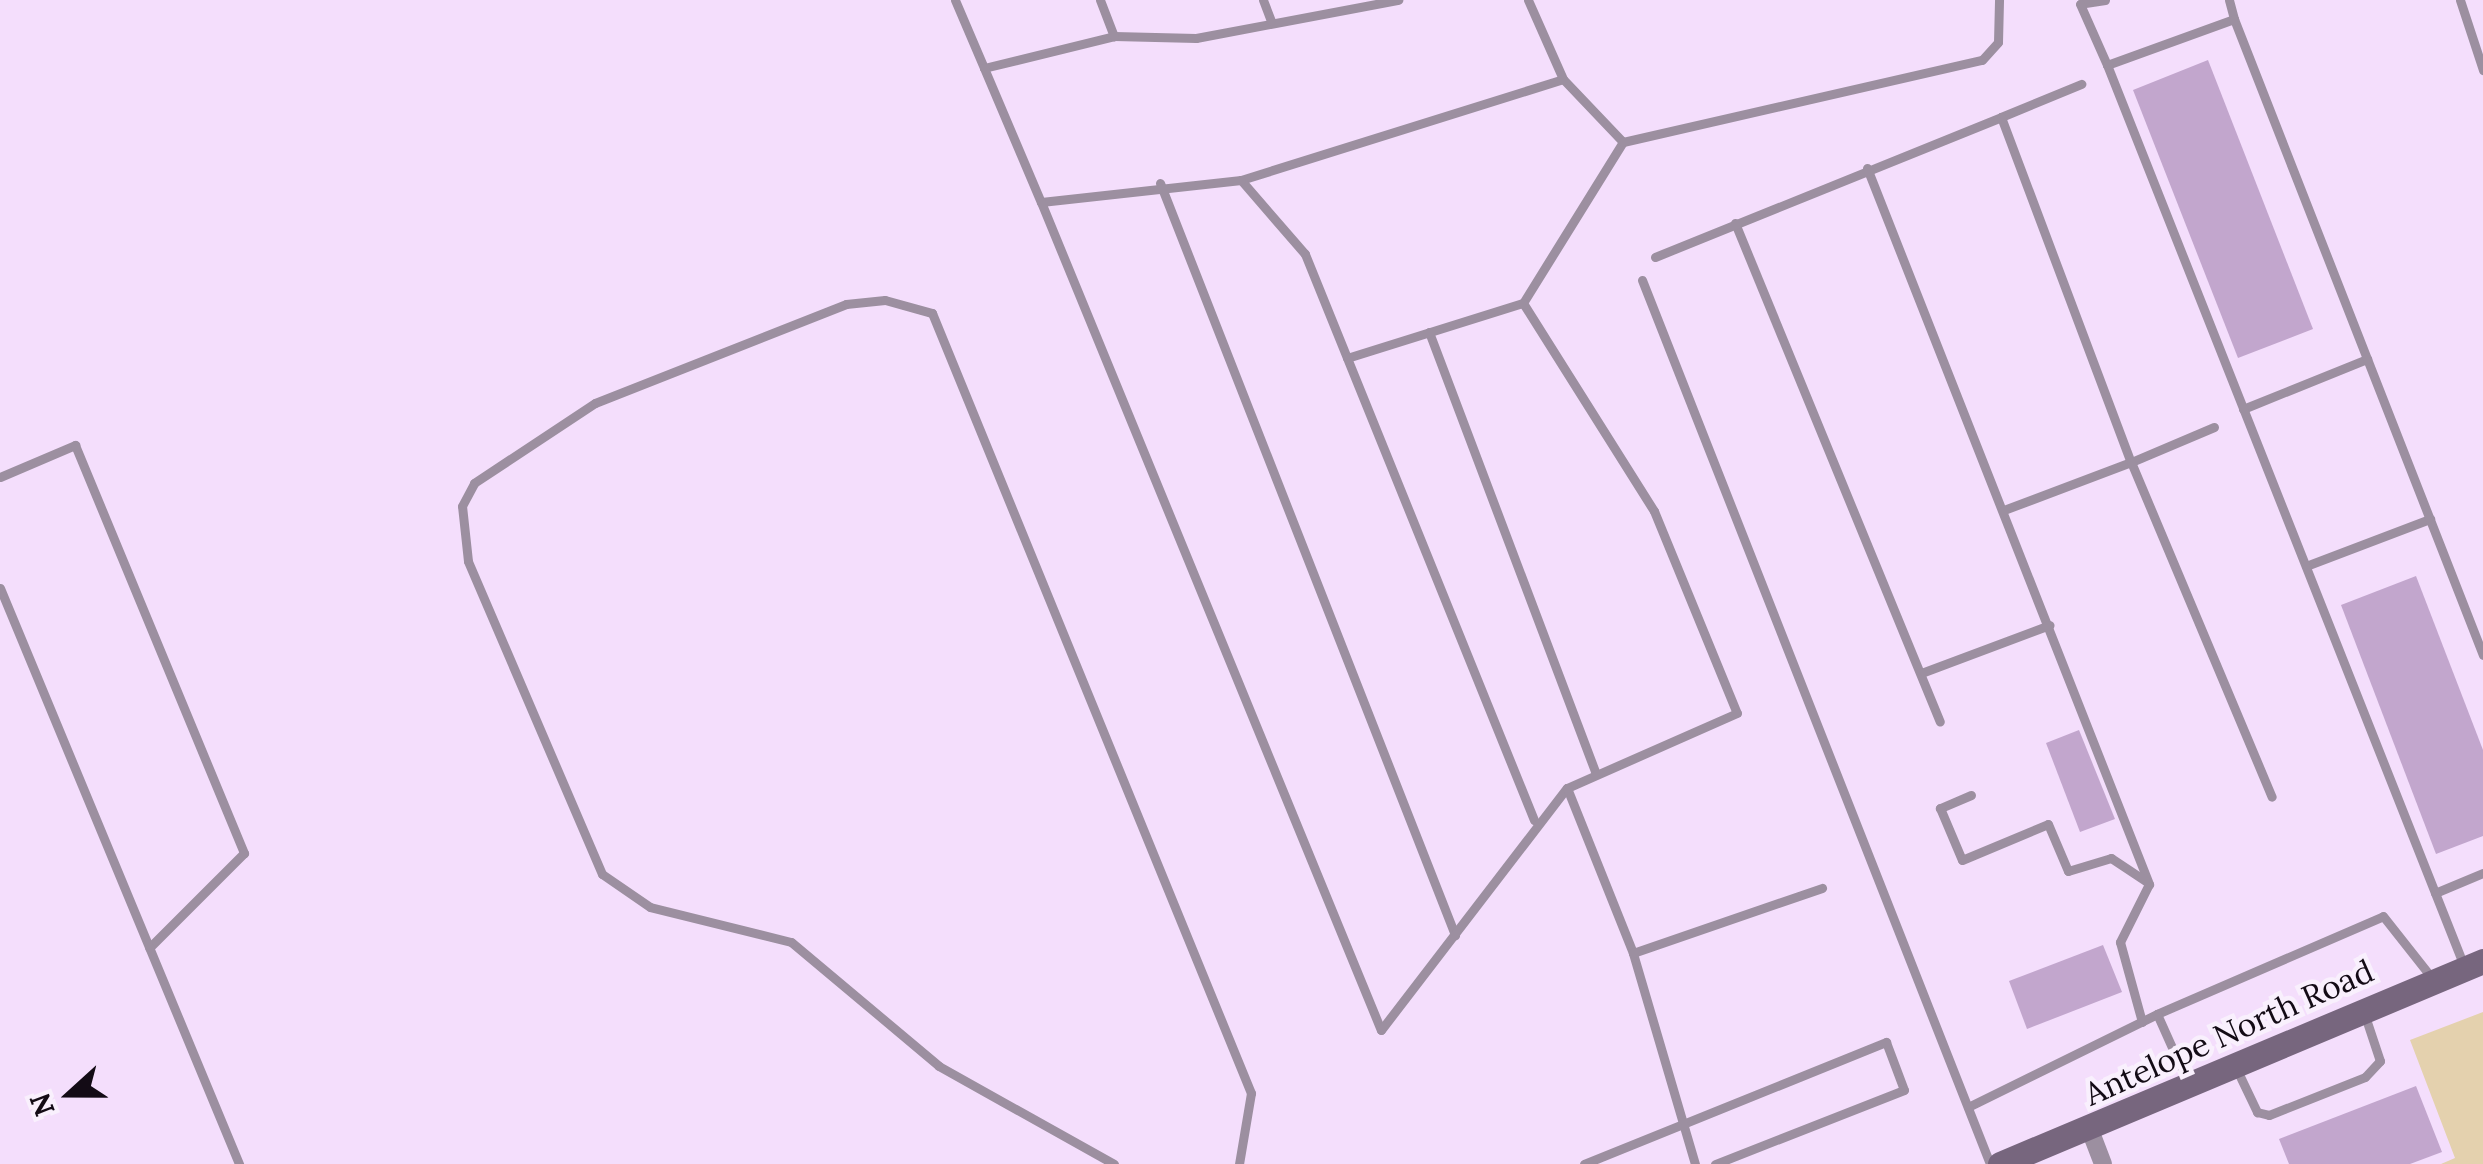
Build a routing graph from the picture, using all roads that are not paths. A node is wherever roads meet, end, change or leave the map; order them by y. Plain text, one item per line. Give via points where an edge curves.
1 (955, 0) edge
2 (1100, 0) edge
3 (1262, 0) edge
4 (1398, 0) edge
5 (1528, 0) edge
6 (1999, 0) edge
7 (2105, 0) edge
8 (2229, 0) edge
9 (2460, 0) edge
10 (2079, 2) edge
11 (2234, 18) junction
12 (1270, 21) junction
13 (1114, 36) junction
14 (2107, 65) junction
15 (984, 68) junction
16 (2483, 70) edge
17 (1563, 78) junction
18 (2082, 84) dead end
19 (2000, 117) junction
20 (1624, 142) junction
21 (1867, 168) junction
22 (1242, 180) junction
23 (1160, 184) junction
24 (1040, 202) junction
25 (1735, 223) junction
26 (1655, 257) dead end
27 (1642, 280) dead end
28 (1523, 302) junction
29 (1429, 332) junction
30 (1348, 358) junction
31 (2367, 358) junction
32 (2244, 409) junction
33 (2214, 427) dead end
34 (2131, 462) junction
35 (0, 476) edge
36 (2004, 510) junction
37 (2430, 520) junction
38 (2306, 566) junction
39 (0, 588) edge
40 (2050, 625) junction
41 (2483, 655) edge
42 (1924, 672) junction
43 (1940, 722) dead end
44 (1596, 774) junction
45 (1567, 788) junction
46 (1971, 795) dead end
47 (2272, 797) dead end
48 (1534, 820) junction
49 (2483, 873) edge
50 (2150, 884) junction
51 (1822, 888) dead end
52 (2435, 893) junction
53 (1455, 936) junction
54 (149, 948) junction
55 (1633, 953) junction
56 (2474, 965) edge
57 (2434, 980) junction
58 (2363, 1008) junction
59 (2157, 1014) junction
60 (2142, 1022) junction
61 (2234, 1062) junction
62 (2188, 1084) junction
63 (1968, 1107) junction
64 (1679, 1122) junction
65 (2090, 1130) junction
66 (239, 1164) edge
67 (1114, 1164) edge
68 (1239, 1164) edge
69 (1584, 1164) edge
70 (1695, 1164) edge
71 (1715, 1164) edge
72 (1990, 1164) edge
73 (2000, 1164) edge
74 (2103, 1164) edge

1 - 15 lane
2 - 13 lane
3 - 12 lane
4 - 12 lane
5 - 17 lane
6 - 20 lane via 1998,42 1982,60
7 - 10 lane
8 - 11 lane
9 - 16 lane
10 - 14 lane
11 - 14 lane
11 - 31 lane
12 - 13 lane via 1196,38
13 - 15 lane
14 - 32 lane
15 - 24 lane
17 - 20 lane
17 - 22 lane
18 - 19 lane
19 - 21 lane
19 - 34 lane
20 - 28 lane
21 - 25 lane
21 - 36 lane
22 - 23 lane
22 - 30 lane via 1305,254
23 - 24 lane
23 - 53 lane
24 - 53 lane via 1380,1030
25 - 26 lane
25 - 42 lane
27 - 63 lane
28 - 29 lane
28 - 44 lane via 1654,510 1737,714
29 - 30 lane
29 - 44 lane
30 - 48 lane
31 - 32 lane
31 - 37 lane
32 - 38 lane
33 - 34 lane
34 - 36 lane
34 - 47 lane
35 - 54 lane via 75,445 244,853
36 - 40 lane
37 - 38 lane
37 - 41 lane
38 - 52 lane
39 - 54 lane
40 - 42 lane
40 - 50 lane
42 - 43 lane
44 - 45 lane
45 - 48 lane
45 - 55 lane
46 - 50 lane via 1940,808 1962,860 2048,824 2068,871 2110,858
48 - 53 lane
49 - 52 lane
50 - 60 lane via 2120,942
51 - 55 lane
52 - 56 lane
54 - 66 lane
55 - 64 lane via 1678,1084
56 - 57 main road, Antelope North Road
57 - 58 main road, Antelope North Road
57 - 59 lane via 2383,916
58 - 61 main road, Antelope North Road
58 - 61 lane via 2380,1061 2365,1077 2269,1115 2257,1112
59 - 60 lane
59 - 62 lane
60 - 63 lane
61 - 62 main road, Antelope North Road
62 - 65 main road, Antelope North Road
63 - 72 lane
64 - 69 lane
64 - 70 lane
64 - 71 lane via 1886,1042 1904,1090
65 - 73 main road, Antelope North Road
65 - 74 street
67 - 68 lane via 939,1066 791,942 650,907 602,874 468,560 462,506 474,483 595,404 846,304 884,300 932,313 1250,1093

